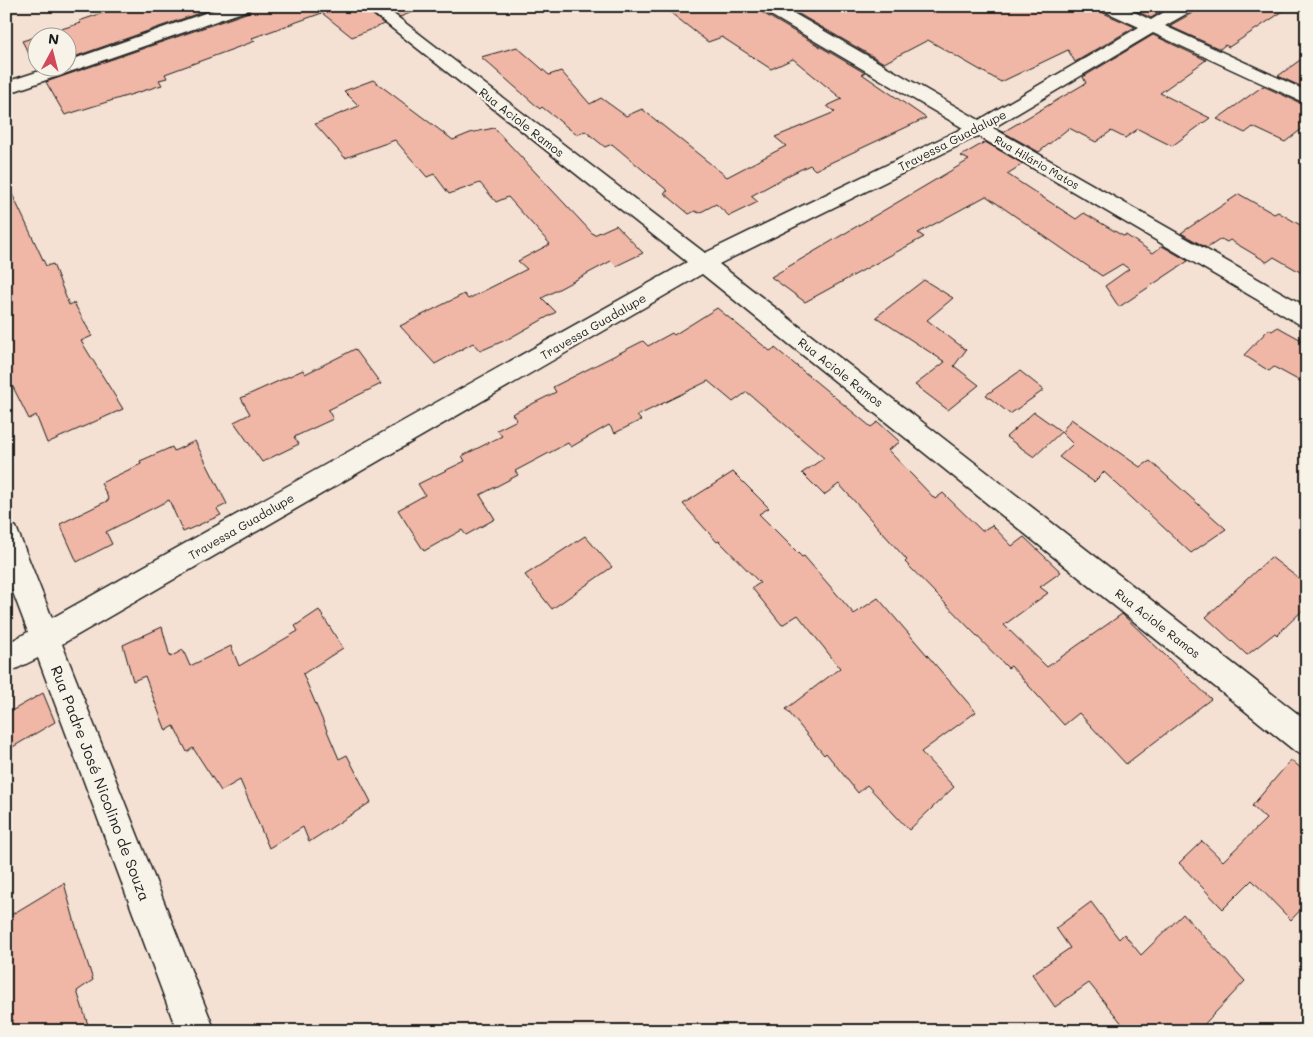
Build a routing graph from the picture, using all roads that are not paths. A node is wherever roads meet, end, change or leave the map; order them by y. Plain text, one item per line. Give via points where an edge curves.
1 (242, 6) edge
2 (372, 6) edge
3 (768, 6) edge
4 (1108, 6) edge
5 (1187, 6) edge
6 (1152, 27) junction
7 (78, 63) edge
8 (35, 78) edge
9 (6, 88) edge
10 (1307, 98) edge
11 (978, 128) junction
12 (703, 263) junction
13 (1307, 318) edge
14 (6, 536) edge
15 (45, 638) junction
16 (6, 660) edge
17 (1307, 741) edge
18 (196, 1031) edge

1 - 7 street
2 - 12 street, Rua Aciole Ramos
3 - 11 street, Rua Hilário Matos
4 - 6 street
5 - 6 street, Travessa Guadalupe
6 - 10 street
6 - 11 street, Travessa Guadalupe
8 - 9 street
11 - 12 street, Travessa Guadalupe
11 - 13 street, Rua Hilário Matos
12 - 15 street, Travessa Guadalupe
12 - 17 street, Rua Aciole Ramos
14 - 15 street, Rua Padre José Nicolino de Souza
15 - 16 street, Travessa Guadalupe
15 - 18 street, Rua Padre José Nicolino de Souza

